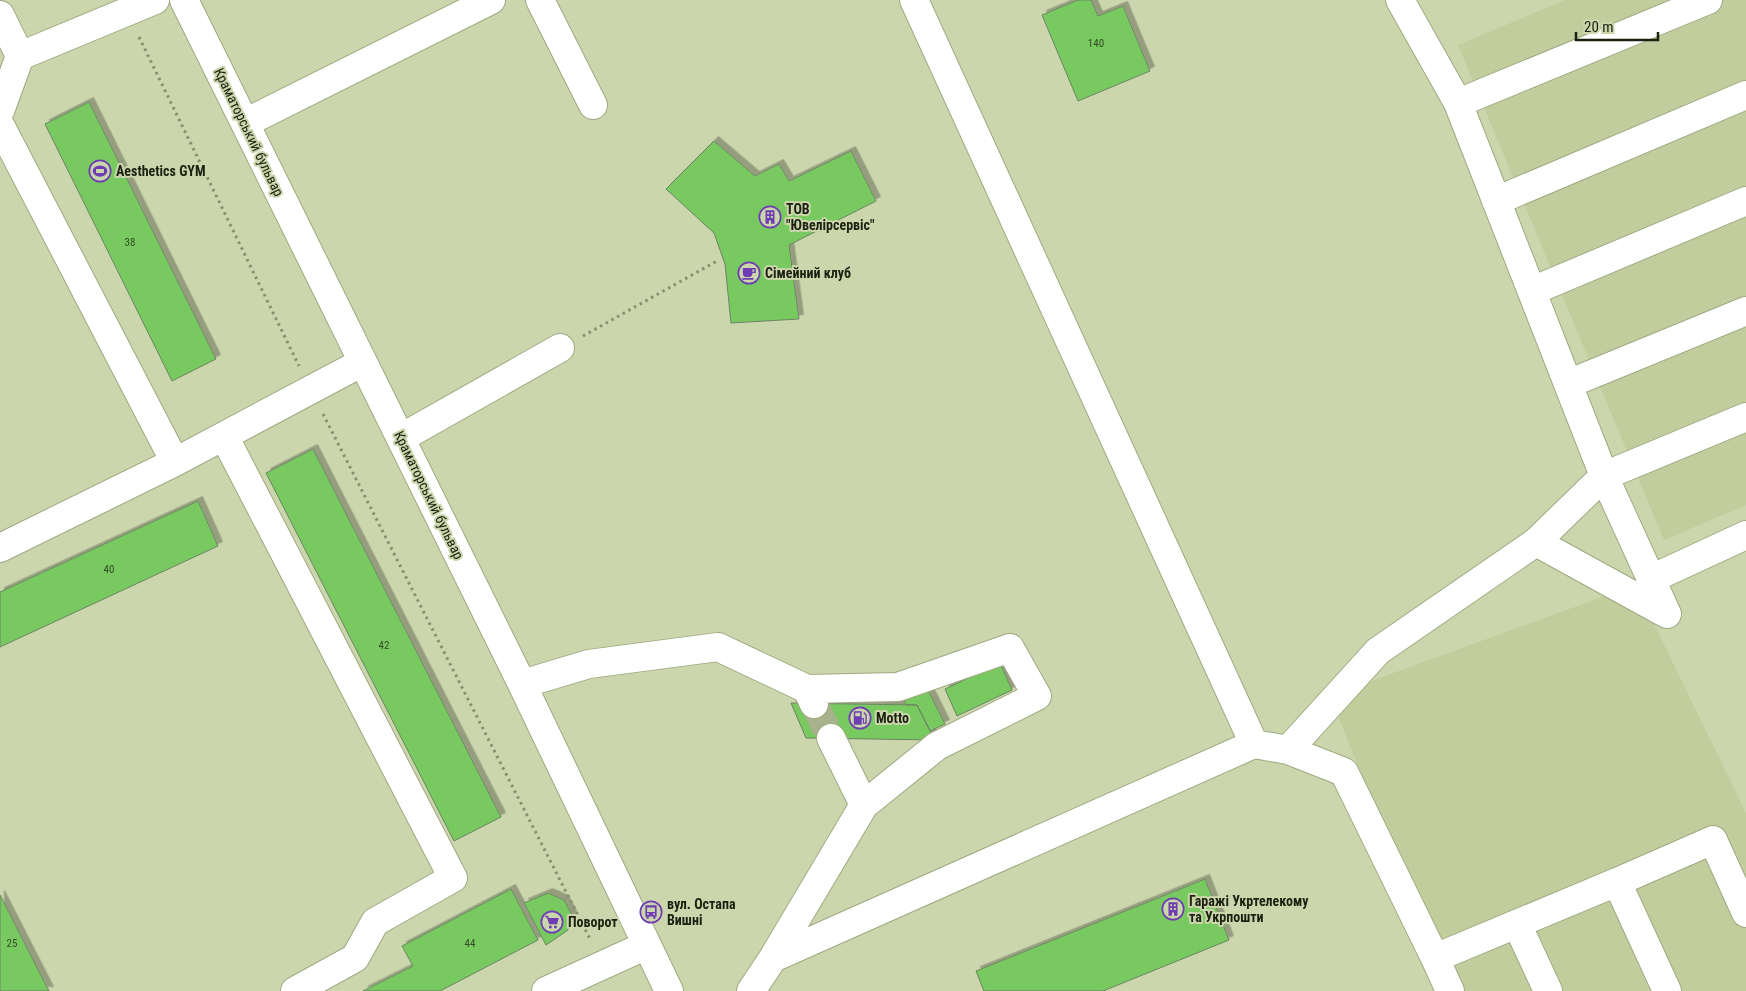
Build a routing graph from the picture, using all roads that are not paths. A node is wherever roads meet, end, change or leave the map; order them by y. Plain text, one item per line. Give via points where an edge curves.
1 (155, 0) edge
2 (184, 0) edge
3 (491, 0) edge
4 (540, 0) edge
5 (914, 0) edge
6 (1400, 0) edge
7 (1708, 0) edge
8 (0, 16) edge
9 (20, 56) junction
10 (1746, 95) edge
11 (1458, 103) junction
12 (593, 105) dead end
13 (0, 110) edge
14 (245, 123) junction
15 (0, 125) edge
16 (1496, 201) junction
17 (1746, 201) edge
18 (1532, 291) junction
19 (1746, 311) edge
20 (560, 348) road end
21 (363, 362) junction
22 (1568, 384) junction
23 (1746, 417) edge
24 (224, 436) junction
25 (401, 438) junction
26 (175, 462) junction
27 (1604, 476) junction
28 (1746, 535) edge
29 (1536, 542) junction
30 (0, 548) edge
31 (1651, 579) junction
32 (522, 684) junction
33 (831, 738) tunnel mouth
34 (1254, 744) junction
35 (1288, 750) junction
36 (864, 805) junction
37 (1617, 882) junction
38 (1746, 913) edge
39 (1518, 924) junction
40 (647, 945) junction
41 (773, 958) junction
42 (1435, 958) junction
43 (295, 991) edge
44 (546, 991) edge
45 (670, 991) edge
46 (751, 991) edge
47 (1450, 991) edge
48 (1548, 991) edge
49 (1667, 991) edge

1 - 9 street
2 - 14 street, Краматорський бульвар
3 - 14 street
4 - 12 street
5 - 34 street
6 - 11 street
7 - 11 street
8 - 9 street
9 - 13 street
10 - 16 street
11 - 16 street
14 - 21 street, Краматорський бульвар
15 - 26 street
16 - 18 street
17 - 18 street
18 - 22 street
19 - 22 street
20 - 25 street
21 - 24 street
21 - 25 street, Краматорський бульвар
22 - 27 street
23 - 27 street
24 - 26 street
24 - 43 street via 453,878 375,922 355,958
25 - 32 street, Краматорський бульвар
26 - 30 street
27 - 29 street
27 - 31 street
28 - 31 street
29 - 31 street via 1667,614
29 - 35 street via 1378,651
32 - 36 street via 588,664 718,647 811,696 898,687 1010,648 1036,696 937,746
32 - 40 street, Краматорський бульвар
33 - 36 street
34 - 35 street
34 - 41 street
35 - 42 street via 1344,772
36 - 41 street
37 - 38 street via 1713,840
37 - 39 street
37 - 49 street
39 - 42 street
39 - 48 street
40 - 44 street
40 - 45 street, Краматорський бульвар
41 - 46 street
42 - 47 street

